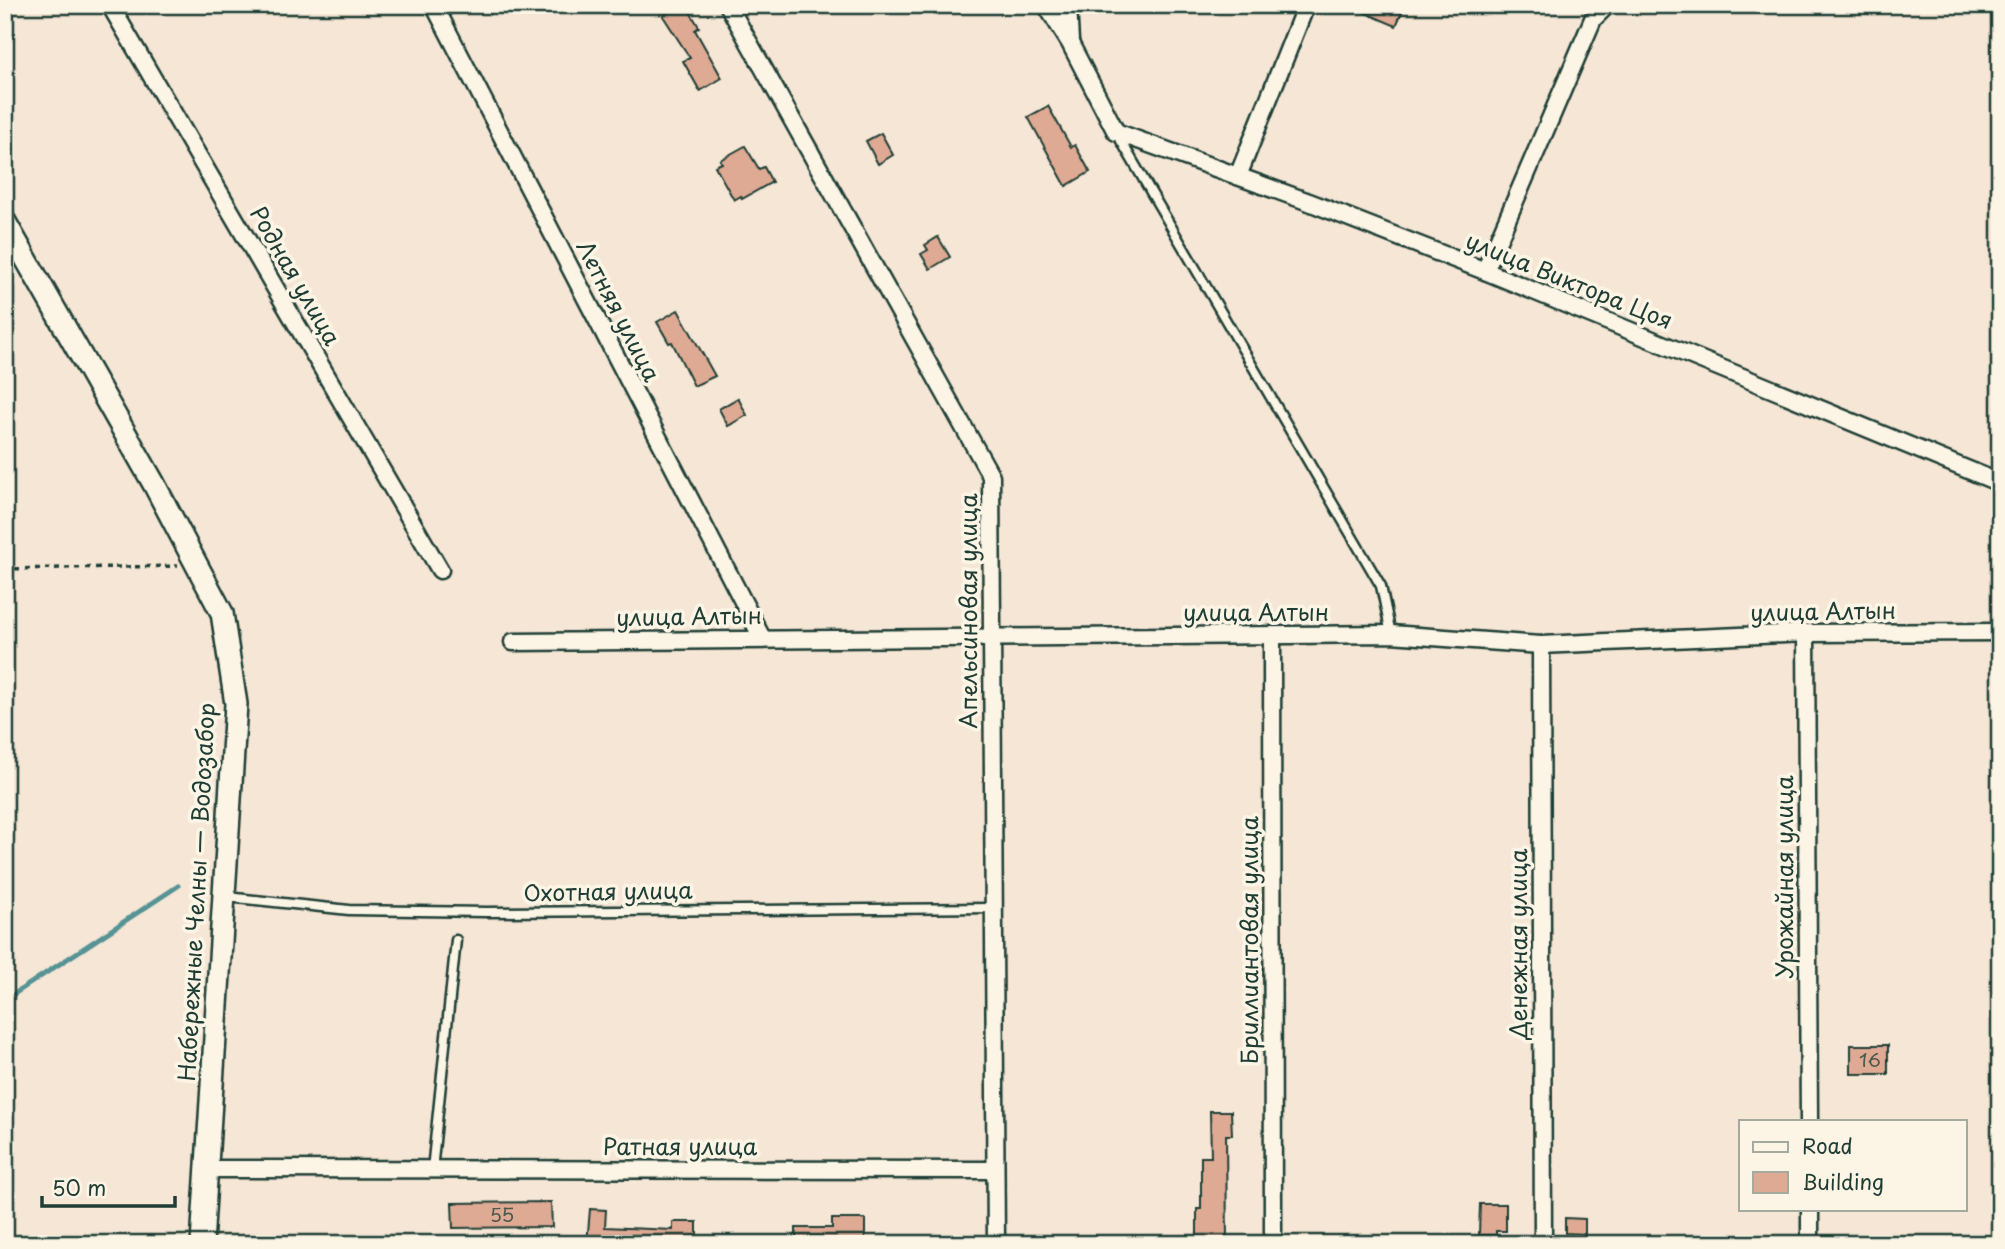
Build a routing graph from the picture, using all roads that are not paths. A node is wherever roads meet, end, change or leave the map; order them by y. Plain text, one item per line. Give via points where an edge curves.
1 (110, 5) edge
2 (434, 5) edge
3 (728, 5) edge
4 (1046, 5) edge
5 (1068, 5) edge
6 (1306, 5) edge
7 (1607, 5) edge
8 (1070, 43) junction
9 (1116, 132) junction
10 (1238, 176) junction
11 (5, 222) edge
12 (1485, 271) junction
13 (2000, 483) edge
14 (440, 570) dead end
15 (2000, 632) edge
16 (1806, 633) junction
17 (1391, 634) junction
18 (1272, 636) junction
19 (992, 637) junction
20 (762, 638) junction
21 (513, 642) dead end
22 (1541, 645) junction
23 (224, 896) junction
24 (994, 908) junction
25 (456, 940) dead end
26 (1809, 1120) edge
27 (207, 1169) junction
28 (432, 1170) junction
29 (995, 1170) junction
30 (1810, 1210) edge
31 (202, 1244) edge
32 (996, 1244) edge
33 (1273, 1244) edge
34 (1543, 1244) edge
35 (1810, 1244) edge

1 - 14 street, Родная улица
2 - 20 street, Летняя улица
3 - 19 street, Апельсиновая улица via 991,476
4 - 8 street
5 - 8 street
6 - 10 street
7 - 12 street via 1593,19
8 - 9 street
9 - 10 street, улица Виктора Цоя
9 - 17 lane via 1381,586
10 - 12 street, улица Виктора Цоя
11 - 23 main road, Набережные Челны — Водозабор via 222,613 236,704
12 - 13 street, улица Виктора Цоя
15 - 16 street, улица Алтын
16 - 22 street, улица Алтын
16 - 26 street, Урожайная улица
17 - 18 street, улица Алтын
17 - 22 street, улица Алтын
18 - 19 street, улица Алтын
18 - 33 street, Бриллиантовая улица
19 - 20 street, улица Алтын
19 - 24 street, Апельсиновая улица
20 - 21 street, улица Алтын
22 - 34 street, Денежная улица
23 - 24 lane, Охотная улица via 349,910
23 - 27 main road, Набережные Челны — Водозабор
24 - 29 street, Апельсиновая улица
25 - 28 lane
27 - 28 street, Ратная улица
27 - 31 main road, Набережные Челны — Водозабор
28 - 29 street, Ратная улица
29 - 32 street, Апельсиновая улица
30 - 35 street

